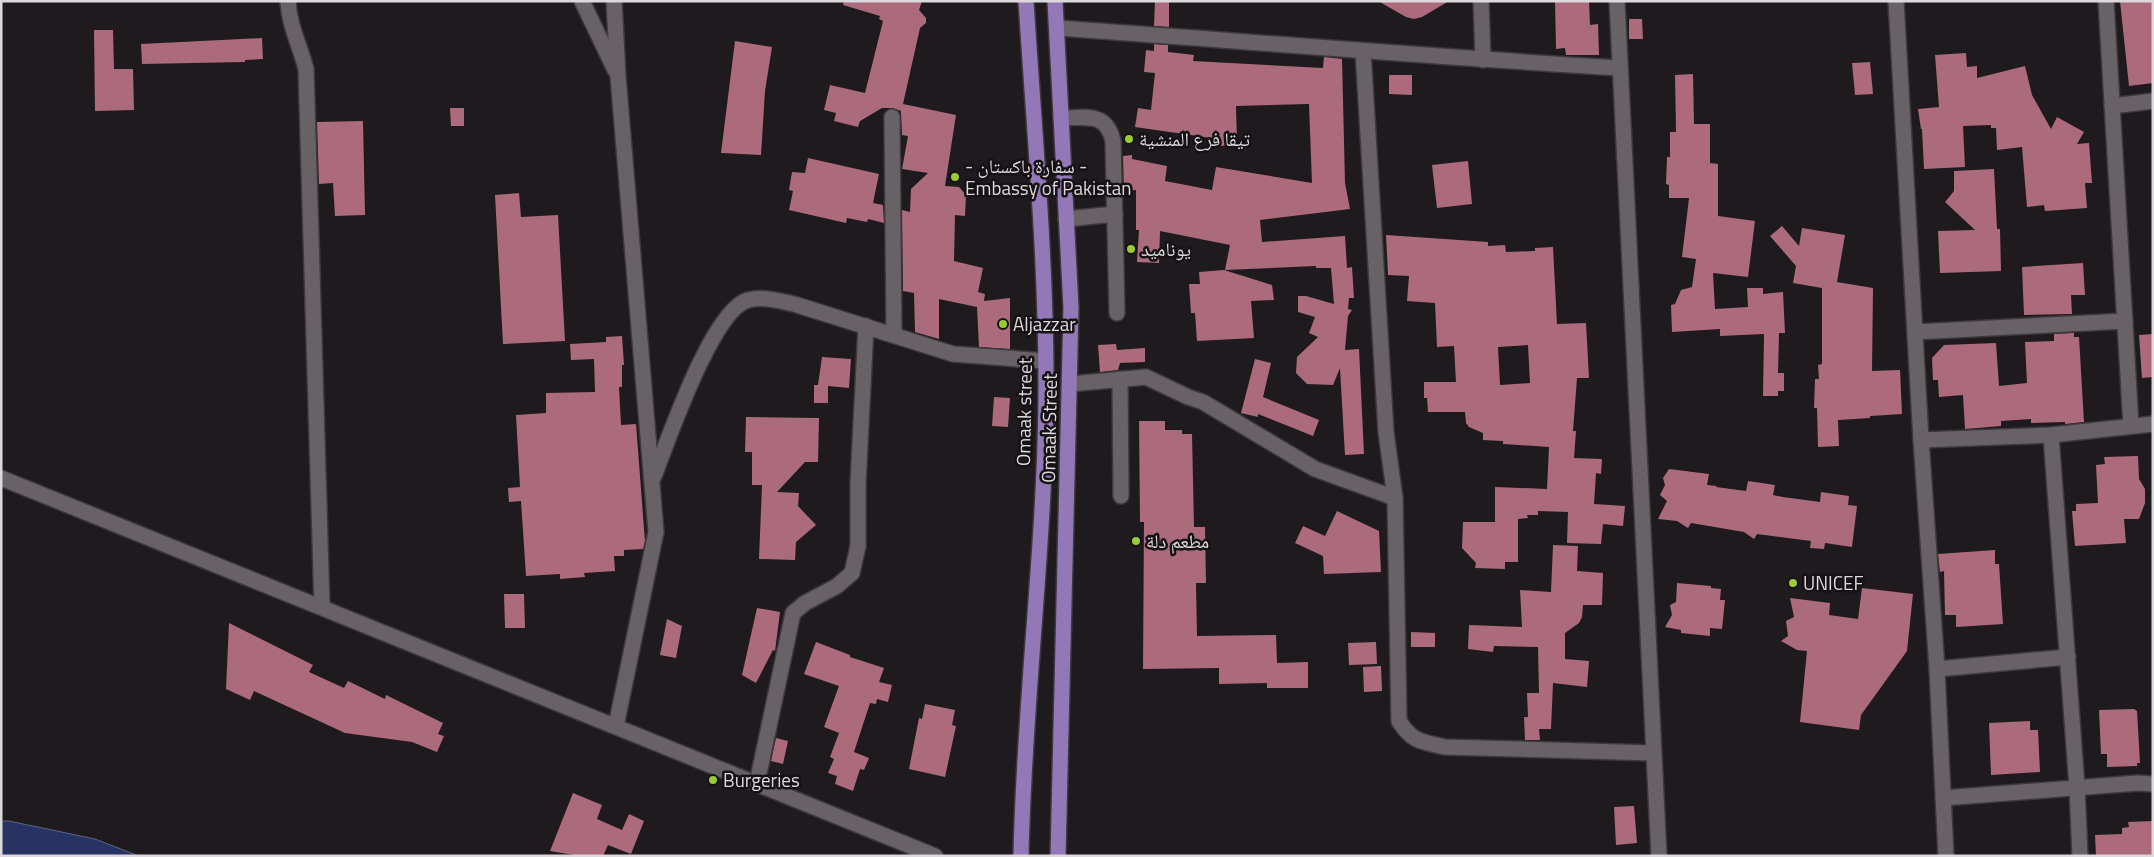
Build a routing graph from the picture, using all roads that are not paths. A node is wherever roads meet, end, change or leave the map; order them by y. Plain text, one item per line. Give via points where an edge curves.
1 (288, 1) edge
2 (582, 1) edge
3 (614, 1) edge
4 (1026, 1) edge
5 (1055, 1) edge
6 (1480, 1) edge
7 (1617, 1) edge
8 (1896, 1) edge
9 (2106, 1) edge
10 (1057, 28) junction
11 (1362, 51) junction
12 (1483, 60) junction
13 (1620, 68) junction
14 (618, 76) junction
15 (2153, 101) edge
16 (2112, 106) junction
17 (892, 118) dead end
18 (1061, 118) junction
19 (1115, 214) junction
20 (1066, 219) junction
21 (1117, 312) dead end
22 (2125, 321) junction
23 (866, 326) junction
24 (1915, 332) junction
25 (894, 335) junction
26 (1046, 361) junction
27 (1120, 379) junction
28 (1070, 384) junction
29 (2153, 424) edge
30 (2131, 426) junction
31 (2051, 435) junction
32 (1922, 440) junction
33 (1, 478) edge
34 (652, 480) junction
35 (1121, 496) dead end
36 (1395, 498) junction
37 (322, 607) junction
38 (2068, 657) junction
39 (1937, 669) junction
40 (616, 726) junction
41 (1653, 753) junction
42 (757, 783) junction
43 (2153, 784) edge
44 (2077, 787) junction
45 (1943, 798) junction
46 (935, 856) edge
47 (1021, 856) edge
48 (1058, 856) edge
49 (1659, 856) edge
50 (1946, 856) edge
51 (2080, 856) edge

1 - 37 street via 289,18 306,70
2 - 14 street
3 - 14 street
4 - 26 main road, Omaak street
5 - 10 main road, Omaak Street
6 - 12 street
7 - 13 street
8 - 24 street
9 - 16 street
10 - 11 street
10 - 18 main road, Omaak Street
11 - 12 street
11 - 36 street via 1386,432
12 - 13 street
13 - 41 street
14 - 34 street
15 - 16 street
16 - 22 street
17 - 25 street
18 - 19 street via 1096,118 1105,122 1111,131
18 - 20 main road, Omaak Street
19 - 20 street
19 - 21 street
20 - 28 main road, Omaak Street
22 - 24 street
22 - 30 street
23 - 25 street
23 - 34 street via 794,304 771,299 747,300 728,316 704,353
23 - 42 street via 858,464 858,546 852,574 793,613
24 - 32 street
25 - 26 street via 953,354
26 - 47 main road, Omaak street via 1043,470 1022,794
27 - 28 street
27 - 35 street
27 - 36 street via 1146,377 1203,402 1315,469
28 - 48 main road, Omaak Street
29 - 30 street
30 - 31 street
31 - 32 street
31 - 38 street
32 - 39 street
33 - 37 street
34 - 40 street via 656,532
36 - 41 street via 1399,721 1407,733 1420,742 1445,747
37 - 40 street
38 - 39 street
38 - 44 street
39 - 45 street
40 - 42 street
41 - 49 street
42 - 46 street
43 - 44 street
44 - 45 street
44 - 51 street
45 - 50 street

